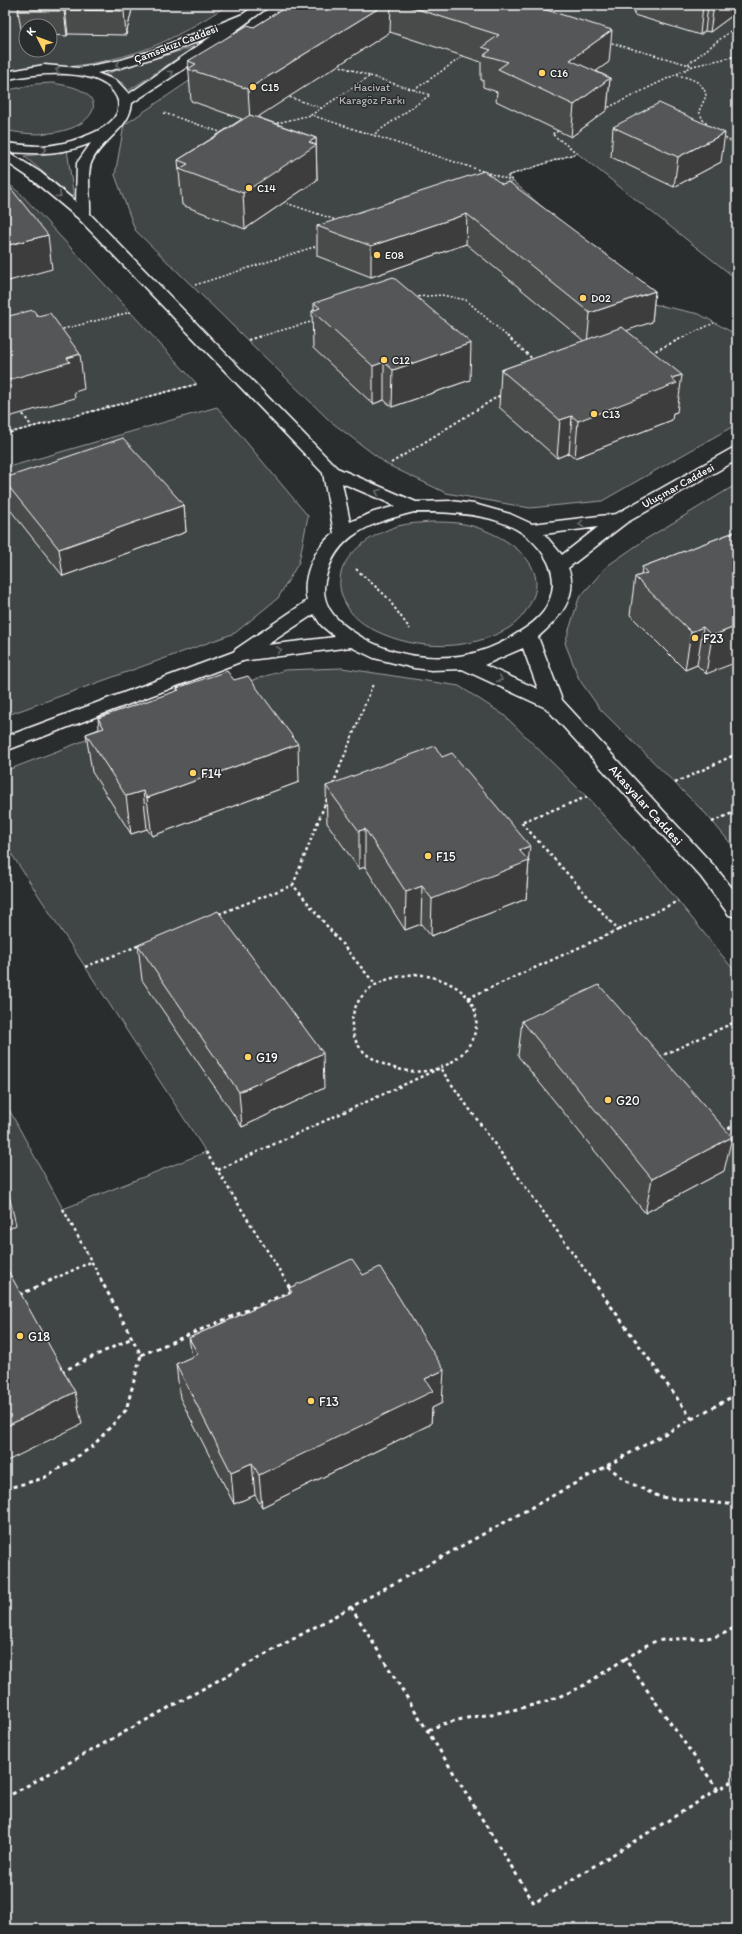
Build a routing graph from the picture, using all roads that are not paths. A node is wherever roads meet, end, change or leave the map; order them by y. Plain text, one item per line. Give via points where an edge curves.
1 (265, 5) edge
2 (246, 17) junction
3 (21, 71) junction
4 (5, 72) edge
5 (82, 72) junction
6 (5, 76) edge
7 (126, 101) junction
8 (108, 131) junction
9 (5, 147) edge
10 (5, 156) edge
11 (84, 215) junction
12 (737, 453) edge
13 (331, 472) junction
14 (414, 507) junction
15 (620, 519) junction
16 (529, 530) junction
17 (343, 533) junction
18 (559, 566) junction
19 (316, 604) junction
20 (528, 636) junction
21 (352, 642) junction
22 (241, 655) junction
23 (464, 663) junction
24 (553, 703) junction
25 (5, 744) edge
26 (737, 909) edge

1 - 2 main road, Çamsakızı Caddesi
2 -> 5 main road, Çamsakızı Caddesi via 159,53 123,64
7 -> 2 main road, Çamsakızı Caddesi via 172,72
3 - 4 main road
5 -> 3 main road via 50,69
3 - 6 main road
5 - 7 main road via 104,79 120,90
7 - 8 main road via 124,115
9 -> 8 main road via 43,150 73,145
8 - 11 main road via 84,163
10 -> 11 main road via 35,175
11 - 13 main road
12 - 15 main road, Uluçınar Caddesi
14 -> 13 main road
13 - 17 main road
14 - 16 main road via 456,507 476,510 514,522
14 - 17 main road via 377,516
15 -> 16 main road
15 - 18 main road
16 - 18 main road via 548,549
17 - 19 main road via 323,553 316,570
18 - 20 main road via 563,584 553,612
19 - 21 main road via 331,625
19 - 22 main road
20 - 23 main road via 502,651
20 - 24 main road
22 -> 21 main road
21 - 23 main road via 399,659
22 - 25 main road
23 -> 24 main road
24 - 26 main road, Akasyalar Caddesi via 708,872

